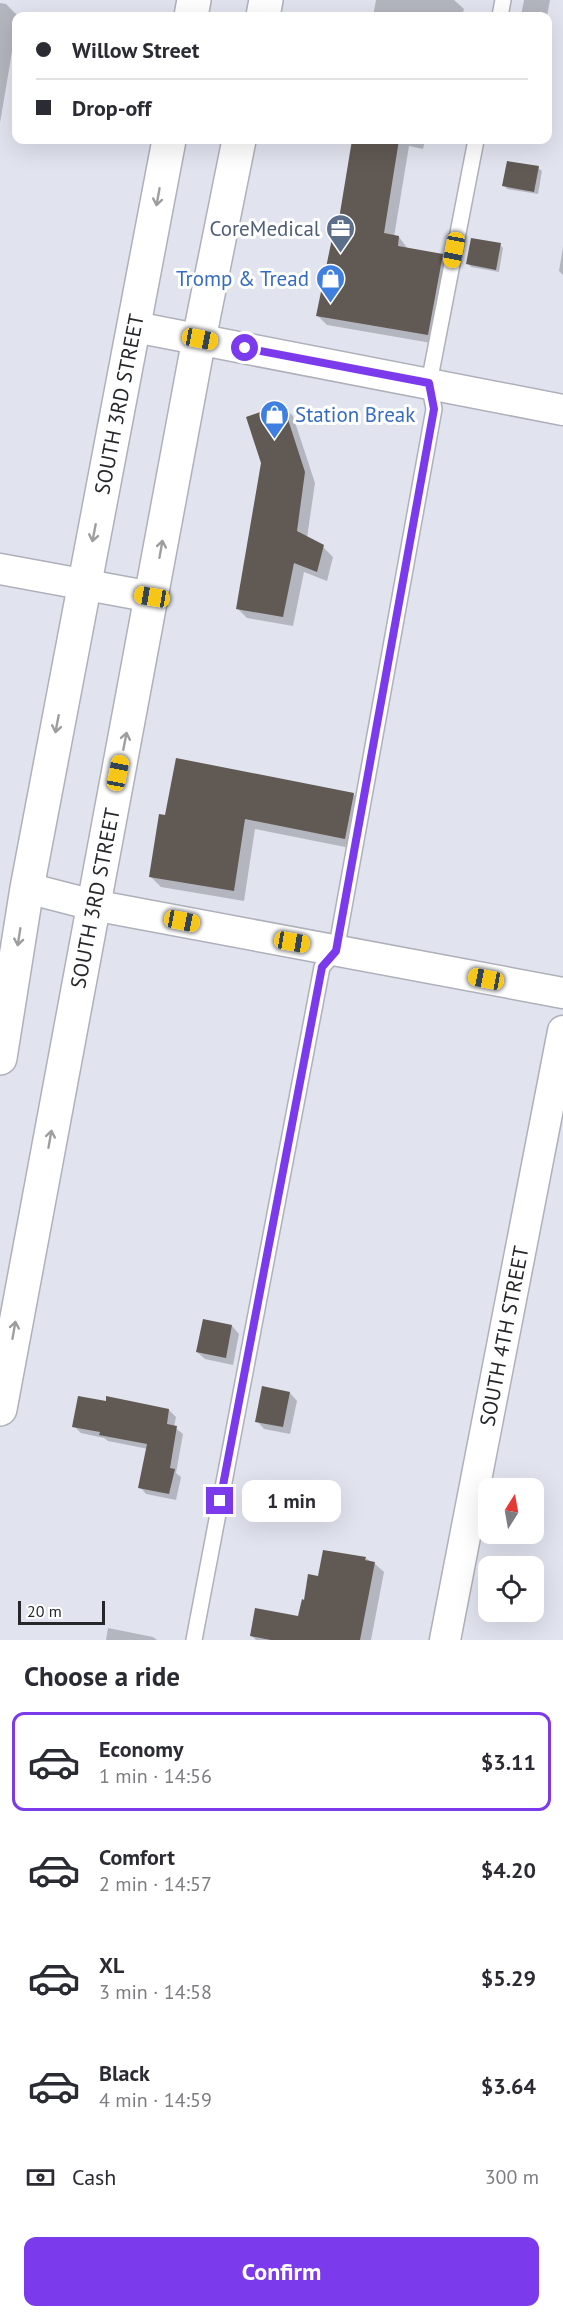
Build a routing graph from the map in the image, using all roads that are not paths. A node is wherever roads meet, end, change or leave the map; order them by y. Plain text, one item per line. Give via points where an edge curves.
1 (168, 144) edge
2 (238, 144) edge
3 (475, 144) edge
4 (135, 327) junction
5 (200, 339) junction
6 (429, 383) junction
7 (563, 410) edge
8 (0, 569) edge
9 (83, 584) junction
10 (152, 597) junction
11 (27, 888) junction
12 (93, 905) junction
13 (336, 951) junction
14 (563, 993) edge
15 (563, 1031) edge
16 (0, 1058) edge
17 (0, 1409) edge
18 (194, 1640) edge
19 (445, 1640) edge

1 -> 4 highway, SOUTH 3RD STREET
2 - 5 highway, SOUTH 3RD STREET
3 - 6 lane
4 - 5 street
4 -> 9 highway, SOUTH 3RD STREET
5 - 6 street
10 -> 5 highway, SOUTH 3RD STREET
6 - 7 street
6 - 13 lane via 434,409
8 - 9 street
9 - 10 street
9 -> 11 highway, SOUTH 3RD STREET
12 -> 10 highway, SOUTH 3RD STREET
11 - 12 street
11 -> 16 highway, SOUTH 3RD STREET
12 - 13 street
17 -> 12 highway, SOUTH 3RD STREET
13 - 14 street
13 - 18 lane via 322,967
15 - 19 street, SOUTH 4TH STREET

